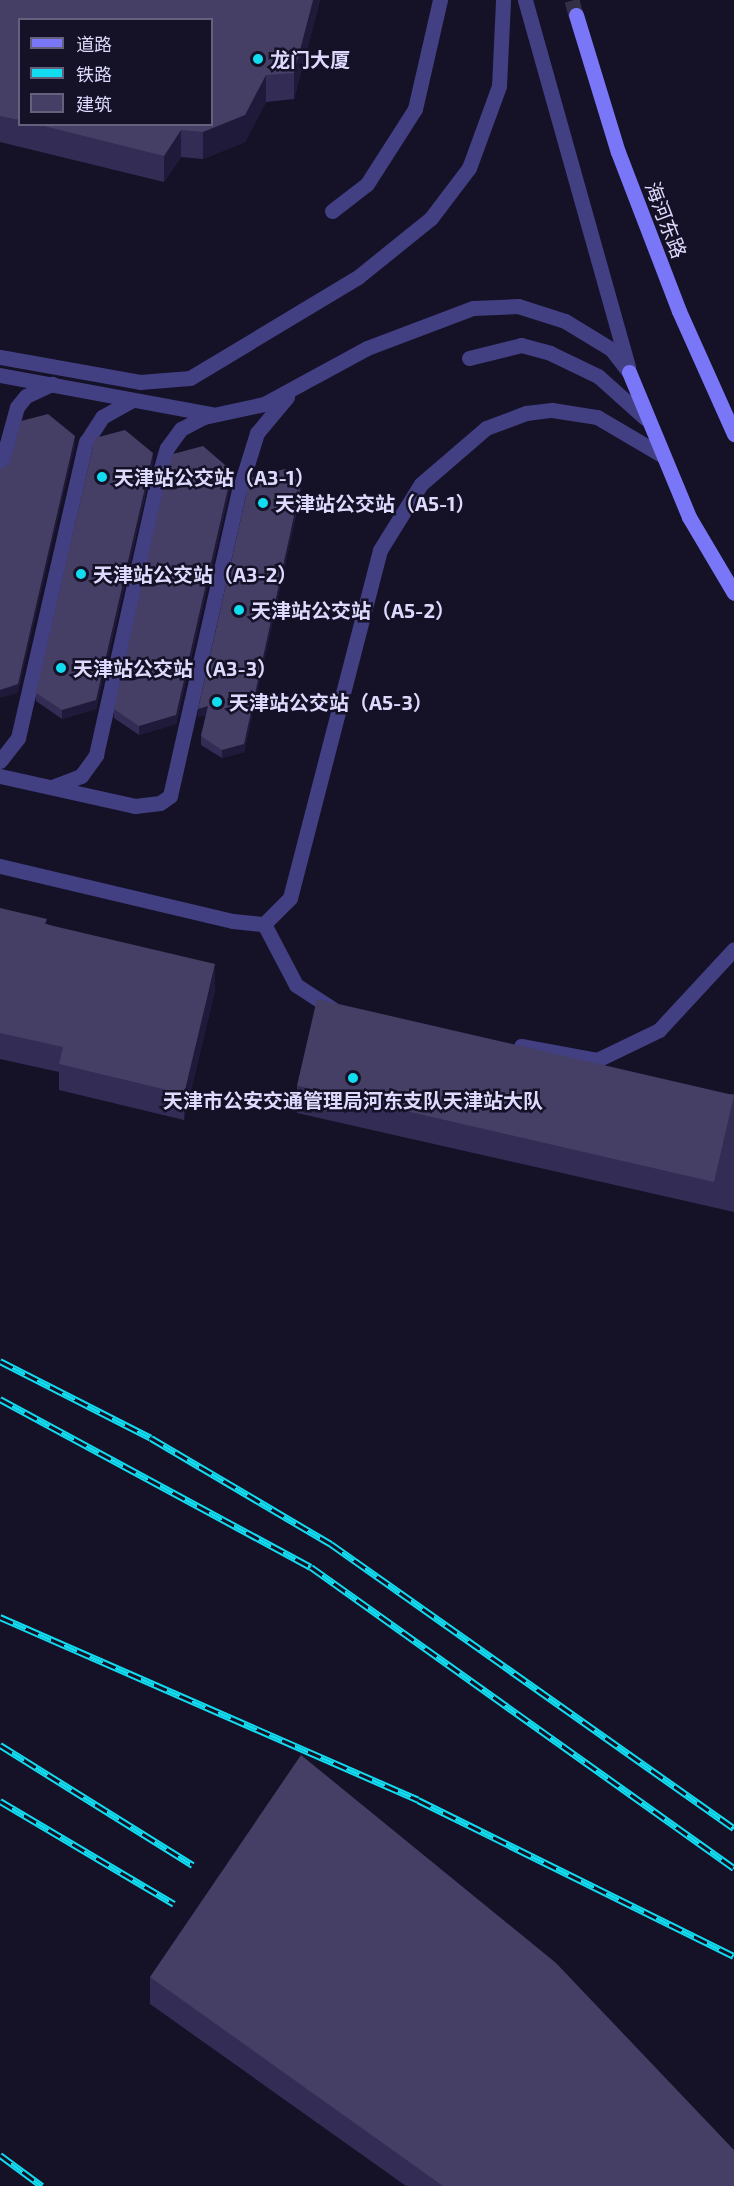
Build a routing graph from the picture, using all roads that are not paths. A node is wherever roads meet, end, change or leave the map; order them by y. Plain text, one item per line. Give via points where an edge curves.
1 (440, 0) edge
2 (503, 0) edge
3 (525, 0) edge
4 (576, 15) tunnel mouth
5 (332, 211) dead end
6 (0, 357) edge
7 (469, 358) dead end
8 (629, 372) junction
9 (0, 375) edge
10 (52, 384) junction
11 (292, 392) junction
12 (133, 400) junction
13 (220, 415) junction
14 (645, 418) junction
15 (734, 434) edge
16 (660, 454) junction
17 (0, 469) edge
18 (734, 593) edge
19 (0, 761) edge
20 (0, 776) edge
21 (52, 787) junction
22 (0, 866) edge
23 (264, 924) junction
24 (734, 949) edge
25 (352, 1016) edge
26 (504, 1043) edge

1 - 5 lane via 415,109 367,183
2 - 6 lane via 499,86 469,168 431,218 367,270 190,378 140,382
3 - 8 lane
4 - 15 main road, 海河东路 via 618,152 687,332
7 - 14 lane via 521,345 550,353 598,376
8 - 11 lane via 591,333 545,313 493,305 439,316 367,348
8 - 14 main road
9 - 10 lane
10 - 12 lane
10 - 17 lane via 26,396 17,406
11 - 13 lane
11 - 21 lane via 268,416 251,451 170,796 160,803 135,806
12 - 13 lane
12 - 19 lane via 102,417 86,442 18,738
13 - 21 lane via 192,422 167,447 96,755 81,776
14 - 16 main road
16 - 18 main road
16 - 23 lane via 597,417 552,410 526,413 486,428 420,484 392,525 374,568 290,898
20 - 21 lane
22 - 23 lane via 233,921
23 - 25 lane via 296,985
24 - 26 lane via 659,1030 597,1059

